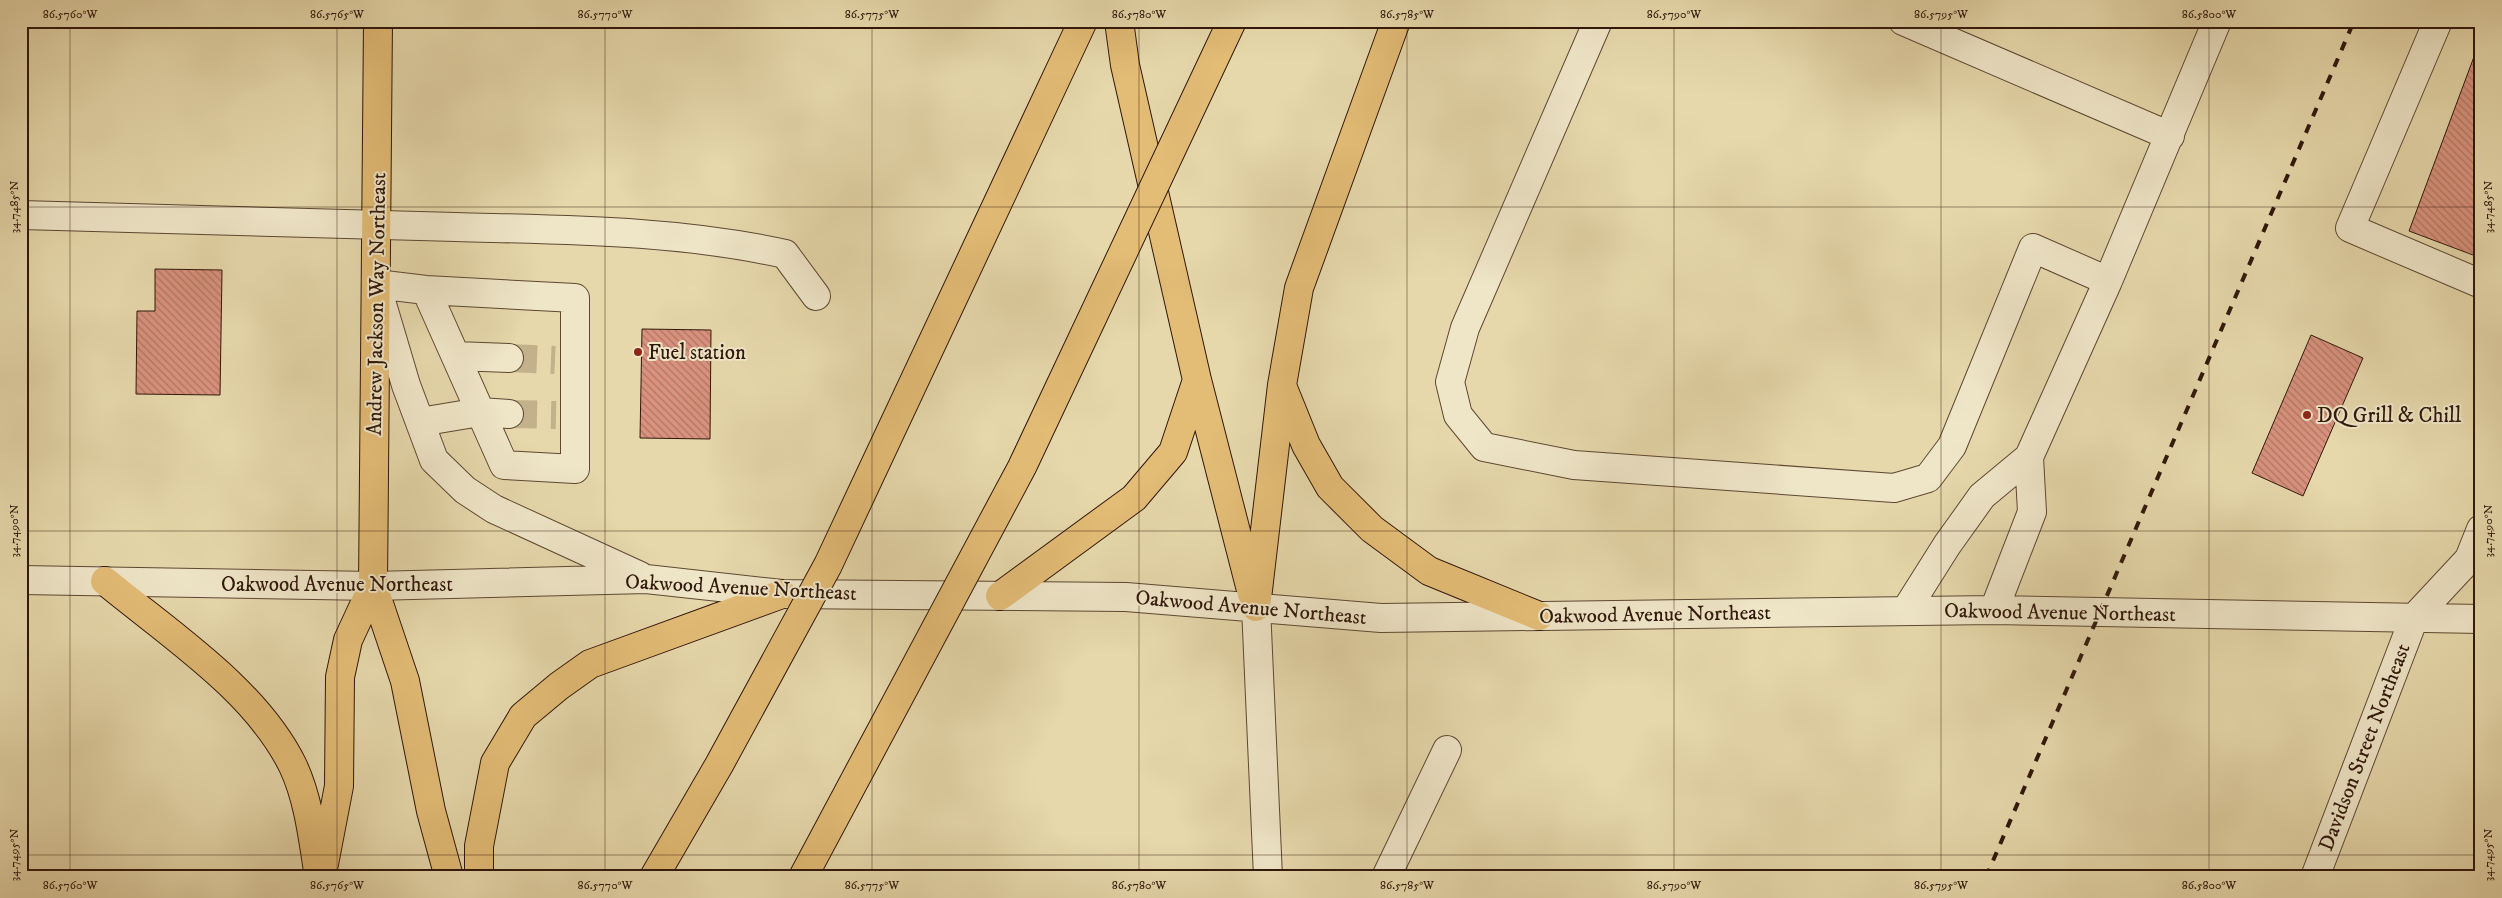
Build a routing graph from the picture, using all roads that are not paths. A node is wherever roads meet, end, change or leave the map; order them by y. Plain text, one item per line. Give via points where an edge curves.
1 (378, 21) edge
2 (1083, 21) edge
3 (1119, 21) edge
4 (1232, 21) edge
5 (1396, 21) edge
6 (1598, 21) edge
7 (1904, 21) edge
8 (2217, 21) edge
9 (2438, 21) edge
10 (2170, 136) junction
11 (21, 215) edge
12 (376, 224) junction
13 (2108, 281) junction
14 (376, 284) junction
15 (2481, 284) edge
16 (426, 290) junction
17 (816, 296) dead end
18 (456, 356) junction
19 (508, 358) tunnel mouth
20 (1197, 380) junction
21 (1282, 385) junction
22 (480, 412) junction
23 (508, 414) tunnel mouth
24 (420, 422) junction
25 (2029, 457) junction
26 (2481, 529) edge
27 (646, 579) junction
28 (21, 580) edge
29 (105, 581) junction
30 (373, 586) junction
31 (782, 594) junction
32 (1000, 596) junction
33 (1256, 607) junction
34 (1906, 610) junction
35 (1994, 610) junction
36 (1539, 616) junction
37 (2414, 618) junction
38 (2481, 619) edge
39 (1447, 750) dead end
40 (320, 877) edge
41 (449, 877) edge
42 (479, 877) edge
43 (654, 877) edge
44 (803, 877) edge
45 (1268, 877) edge
46 (1386, 877) edge
47 (2315, 877) edge

1 - 12 main road, Andrew Jackson Way Northeast
2 - 43 main road, bridge via 828,565
3 - 20 main road via 1125,65
4 - 44 main road, bridge via 1022,467
5 - 21 main road via 1299,288
6 - 13 street via 1464,328 1450,382 1458,415 1484,447 1574,465 1894,488 1928,478 1952,446 2033,248
7 - 10 street
8 - 10 street
9 - 15 street via 2350,228
10 - 13 street
11 - 12 street
12 - 14 main road, Andrew Jackson Way Northeast
12 - 17 street via 578,231 736,242 786,254
13 - 25 street
14 - 16 street
14 - 24 street
14 - 30 main road, Andrew Jackson Way Northeast
16 - 18 street
16 - 22 street via 575,298 565,360 565,416 575,469 504,465
18 - 19 street
18 - 22 street
20 - 32 main road via 1173,452 1134,498
20 - 33 main road
21 - 33 main road
21 - 36 main road via 1306,445 1330,487 1372,529 1429,571
22 - 23 street
22 - 24 street
24 - 27 street via 434,460 465,490 494,509
25 - 34 street via 1982,496
25 - 35 street via 2032,512
26 - 37 street via 2469,559
27 - 30 street, Oakwood Avenue Northeast
27 - 31 street, Oakwood Avenue Northeast
28 - 29 street, Oakwood Avenue Northeast
29 - 30 street, Oakwood Avenue Northeast
29 - 40 main road via 215,671 263,719 293,766 310,820
30 - 40 main road via 348,640 340,676 339,786
30 - 41 main road via 405,681 431,811
31 - 32 street, Oakwood Avenue Northeast
31 - 42 main road via 590,664 523,716 495,763 479,846
32 - 33 street, Oakwood Avenue Northeast via 1126,597
33 - 36 street, Oakwood Avenue Northeast via 1381,618
33 - 45 street
34 - 35 street, Oakwood Avenue Northeast
34 - 36 street, Oakwood Avenue Northeast
35 - 37 street, Oakwood Avenue Northeast
37 - 38 street, Oakwood Avenue Northeast
37 - 47 street, Davidson Street Northeast
39 - 46 street

